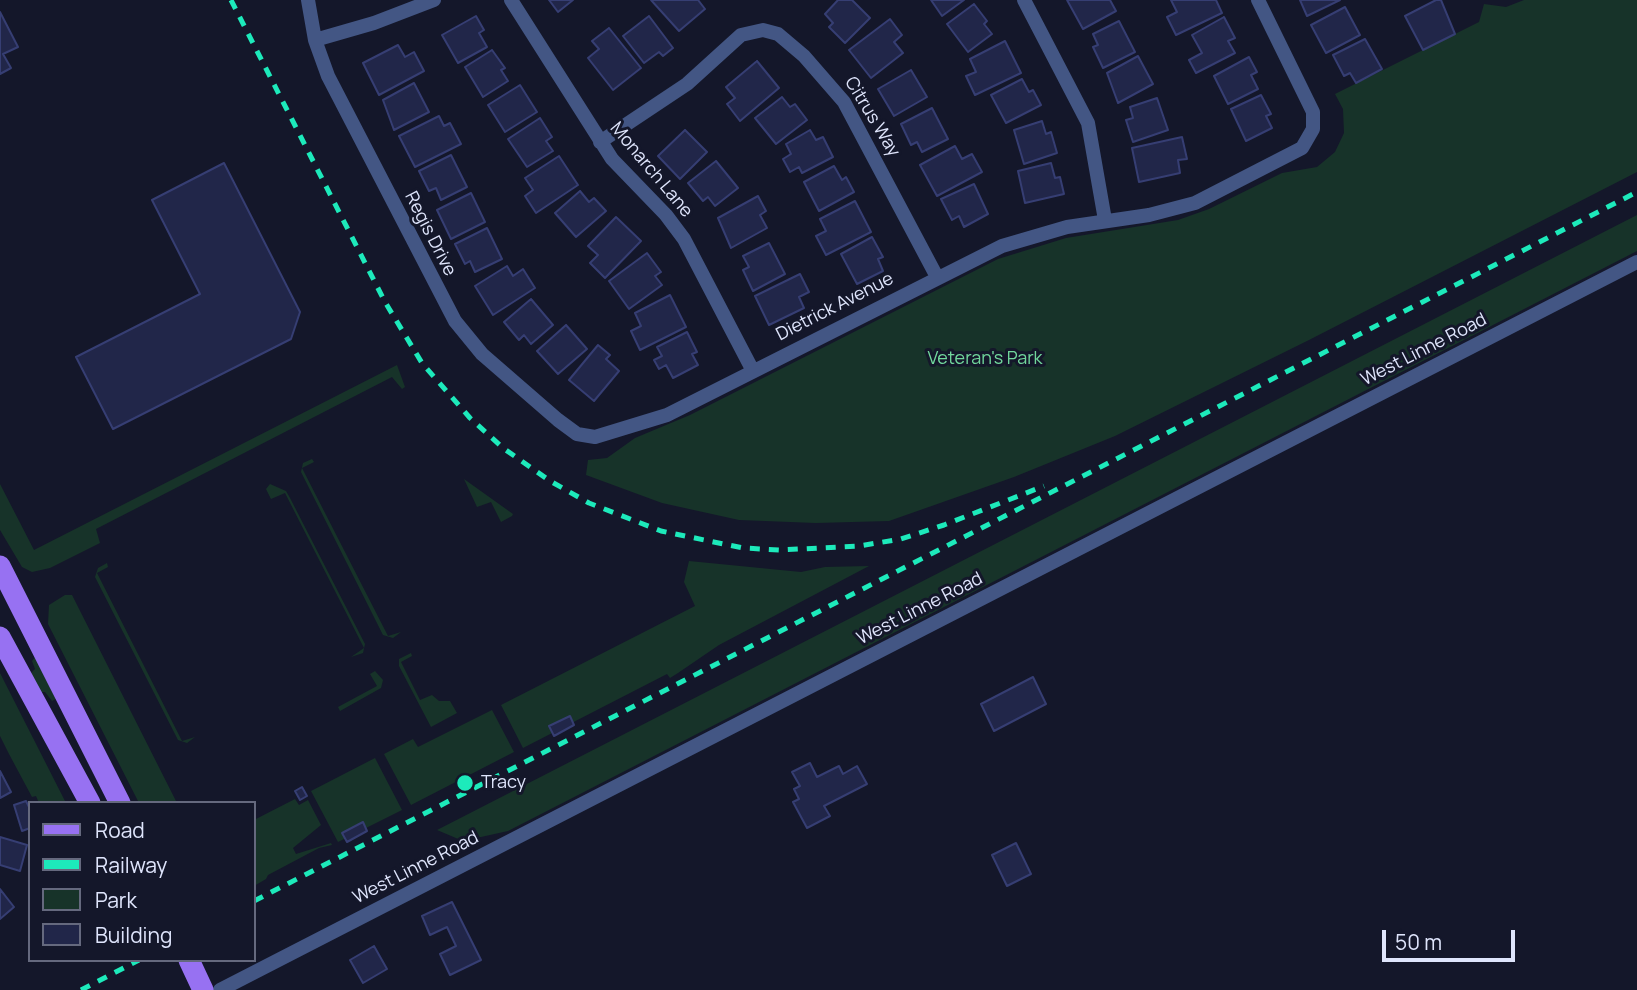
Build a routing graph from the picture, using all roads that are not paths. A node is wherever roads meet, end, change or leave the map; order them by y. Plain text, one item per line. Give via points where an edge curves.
1 (308, 0) edge
2 (434, 0) edge
3 (511, 0) edge
4 (1024, 0) edge
5 (1258, 0) edge
6 (315, 40) junction
7 (600, 142) junction
8 (1105, 220) junction
9 (1637, 262) edge
10 (937, 277) junction
11 (753, 371) junction
12 (586, 436) joint
13 (0, 566) edge
14 (0, 637) edge
15 (89, 801) edge
16 (119, 801) edge
17 (190, 962) edge
18 (203, 990) edge
19 (220, 990) edge

1 - 6 street, Regis Drive
2 - 6 street
3 - 7 street, Monarch Lane
4 - 8 street via 1088,123
5 - 8 street, Dietrick Avenue via 1310,102 1314,120 1309,140 1293,154 1195,203
6 - 12 street, Regis Drive via 328,76 455,321 498,370 558,420
7 - 10 street, Citrus Way via 677,91 741,35 763,30 778,34 844,102
7 - 11 street, Monarch Lane via 684,239
8 - 10 street, Dietrick Avenue via 1013,242
9 - 19 street, West Linne Road
10 - 11 street, Dietrick Avenue
11 - 12 street, Dietrick Avenue via 655,420 606,435
13 - 16 main road
14 - 15 main road
17 - 18 main road

